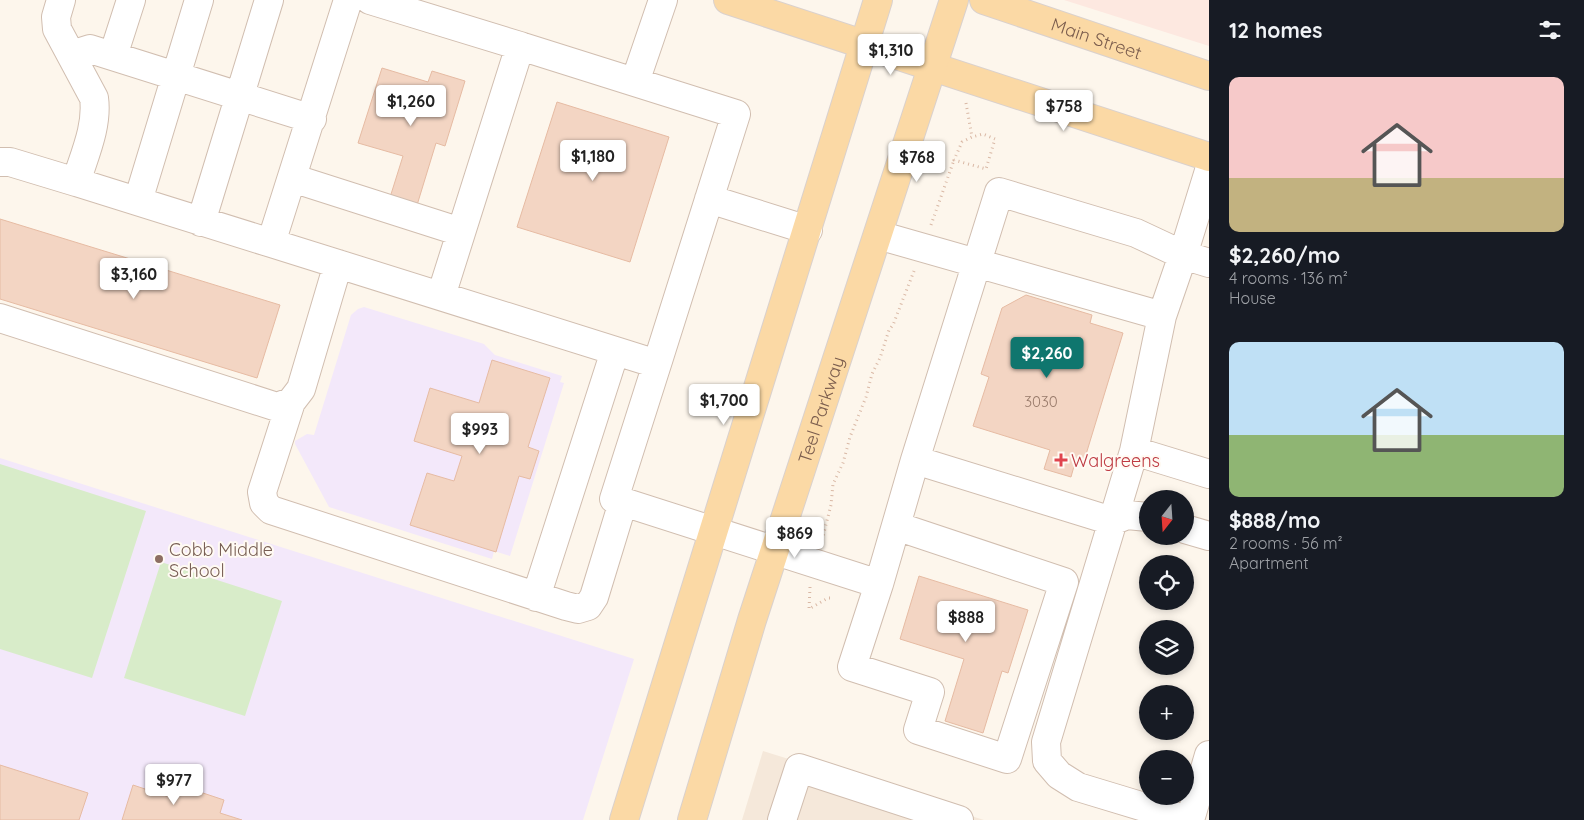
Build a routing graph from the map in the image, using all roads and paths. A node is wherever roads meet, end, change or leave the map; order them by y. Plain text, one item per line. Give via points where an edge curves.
1 (62, 0) edge
2 (131, 0) edge
3 (199, 0) edge
4 (269, 0) edge
5 (348, 0) edge
6 (370, 0) edge
7 (663, 0) edge
8 (728, 0) edge
9 (878, 0) edge
10 (954, 0) edge
11 (984, 0) edge
12 (865, 44) junction
13 (520, 46) junction
14 (71, 56) junction
15 (113, 56) junction
16 (932, 66) junction
17 (178, 75) junction
18 (1209, 76) edge
19 (635, 82) junction
20 (240, 96) junction
21 (966, 99) dead end
22 (312, 119) junction
23 (972, 136) junction
24 (1209, 157) edge
25 (954, 160) junction
26 (0, 162) edge
27 (1209, 171) edge
28 (292, 178) junction
29 (76, 182) junction
30 (709, 199) junction
31 (138, 201) junction
32 (201, 222) junction
33 (808, 230) junction
34 (461, 232) junction
35 (878, 235) junction
36 (272, 242) junction
37 (922, 247) junction
38 (1183, 255) junction
39 (977, 262) junction
40 (1209, 263) edge
41 (338, 264) junction
42 (441, 296) junction
43 (1162, 316) junction
44 (0, 318) edge
45 (614, 351) junction
46 (657, 364) junction
47 (291, 402) junction
48 (1134, 451) junction
49 (915, 460) junction
50 (1209, 474) edge
51 (623, 502) junction
52 (1139, 516) edge
53 (1112, 521) junction
54 (896, 526) junction
55 (714, 530) junction
56 (1194, 532) edge
57 (1209, 536) edge
58 (775, 550) junction
59 (816, 563) junction
60 (875, 596) junction
61 (536, 597) junction
62 (1209, 755) edge
63 (624, 820) edge
64 (692, 820) edge
65 (782, 820) edge
66 (958, 820) edge
67 (1188, 820) edge

1 - 14 lane via 56,17 57,29
2 - 15 lane
3 - 17 lane
4 - 20 lane
5 - 22 lane
6 - 13 lane
7 - 19 lane
8 - 12 main road
9 - 12 main road
10 - 16 main road, Teel Parkway
11 - 18 main road, Main Street
12 - 16 main road
12 - 33 main road
13 - 19 lane
13 - 34 lane
14 - 15 lane via 90,49
14 - 29 lane via 94,98 96,111
15 - 17 lane
16 - 24 main road
16 - 35 main road, Teel Parkway
17 - 20 lane
17 - 31 lane
19 - 30 lane via 736,114
20 - 22 lane
20 - 32 lane
21 - 23 path
22 - 28 lane
23 - 25 path via 962,142
23 - 25 path via 983,134 995,139 986,169
25 - 37 path
26 - 29 lane via 10,162
27 - 38 lane
28 - 34 lane
28 - 36 lane
29 - 31 lane
30 - 33 lane
30 - 46 lane
31 - 32 lane
32 - 36 lane
33 - 55 main road
34 - 42 lane
35 - 37 lane
35 - 58 main road, Teel Parkway
36 - 41 lane
37 - 39 lane
37 - 59 path via 833,484
38 - 39 lane via 1136,233 999,192
38 - 40 lane
38 - 43 lane
39 - 43 lane
39 - 49 lane
41 - 42 lane
41 - 47 lane via 301,389
42 - 45 lane
43 - 48 lane
44 - 47 lane via 277,407
45 - 46 lane
45 - 61 lane
46 - 51 lane via 614,499
47 - 61 lane via 262,492 264,503 271,510
48 - 50 lane
48 - 53 lane
49 - 53 lane
49 - 54 lane
51 - 55 lane
51 - 61 lane via 594,597 588,606 578,609
52 - 53 lane via 1127,515
53 - 67 lane via 1046,742 1047,761 1059,775 1078,787
54 - 60 lane
54 - 60 lane via 1064,582 1006,759 918,730 930,692 852,667
55 - 58 lane
55 - 63 main road
56 - 57 lane
58 - 59 lane
58 - 64 main road, Teel Parkway
59 - 60 lane
59 - 60 path via 809,609 832,597
62 - 67 lane
65 - 66 lane via 799,768

